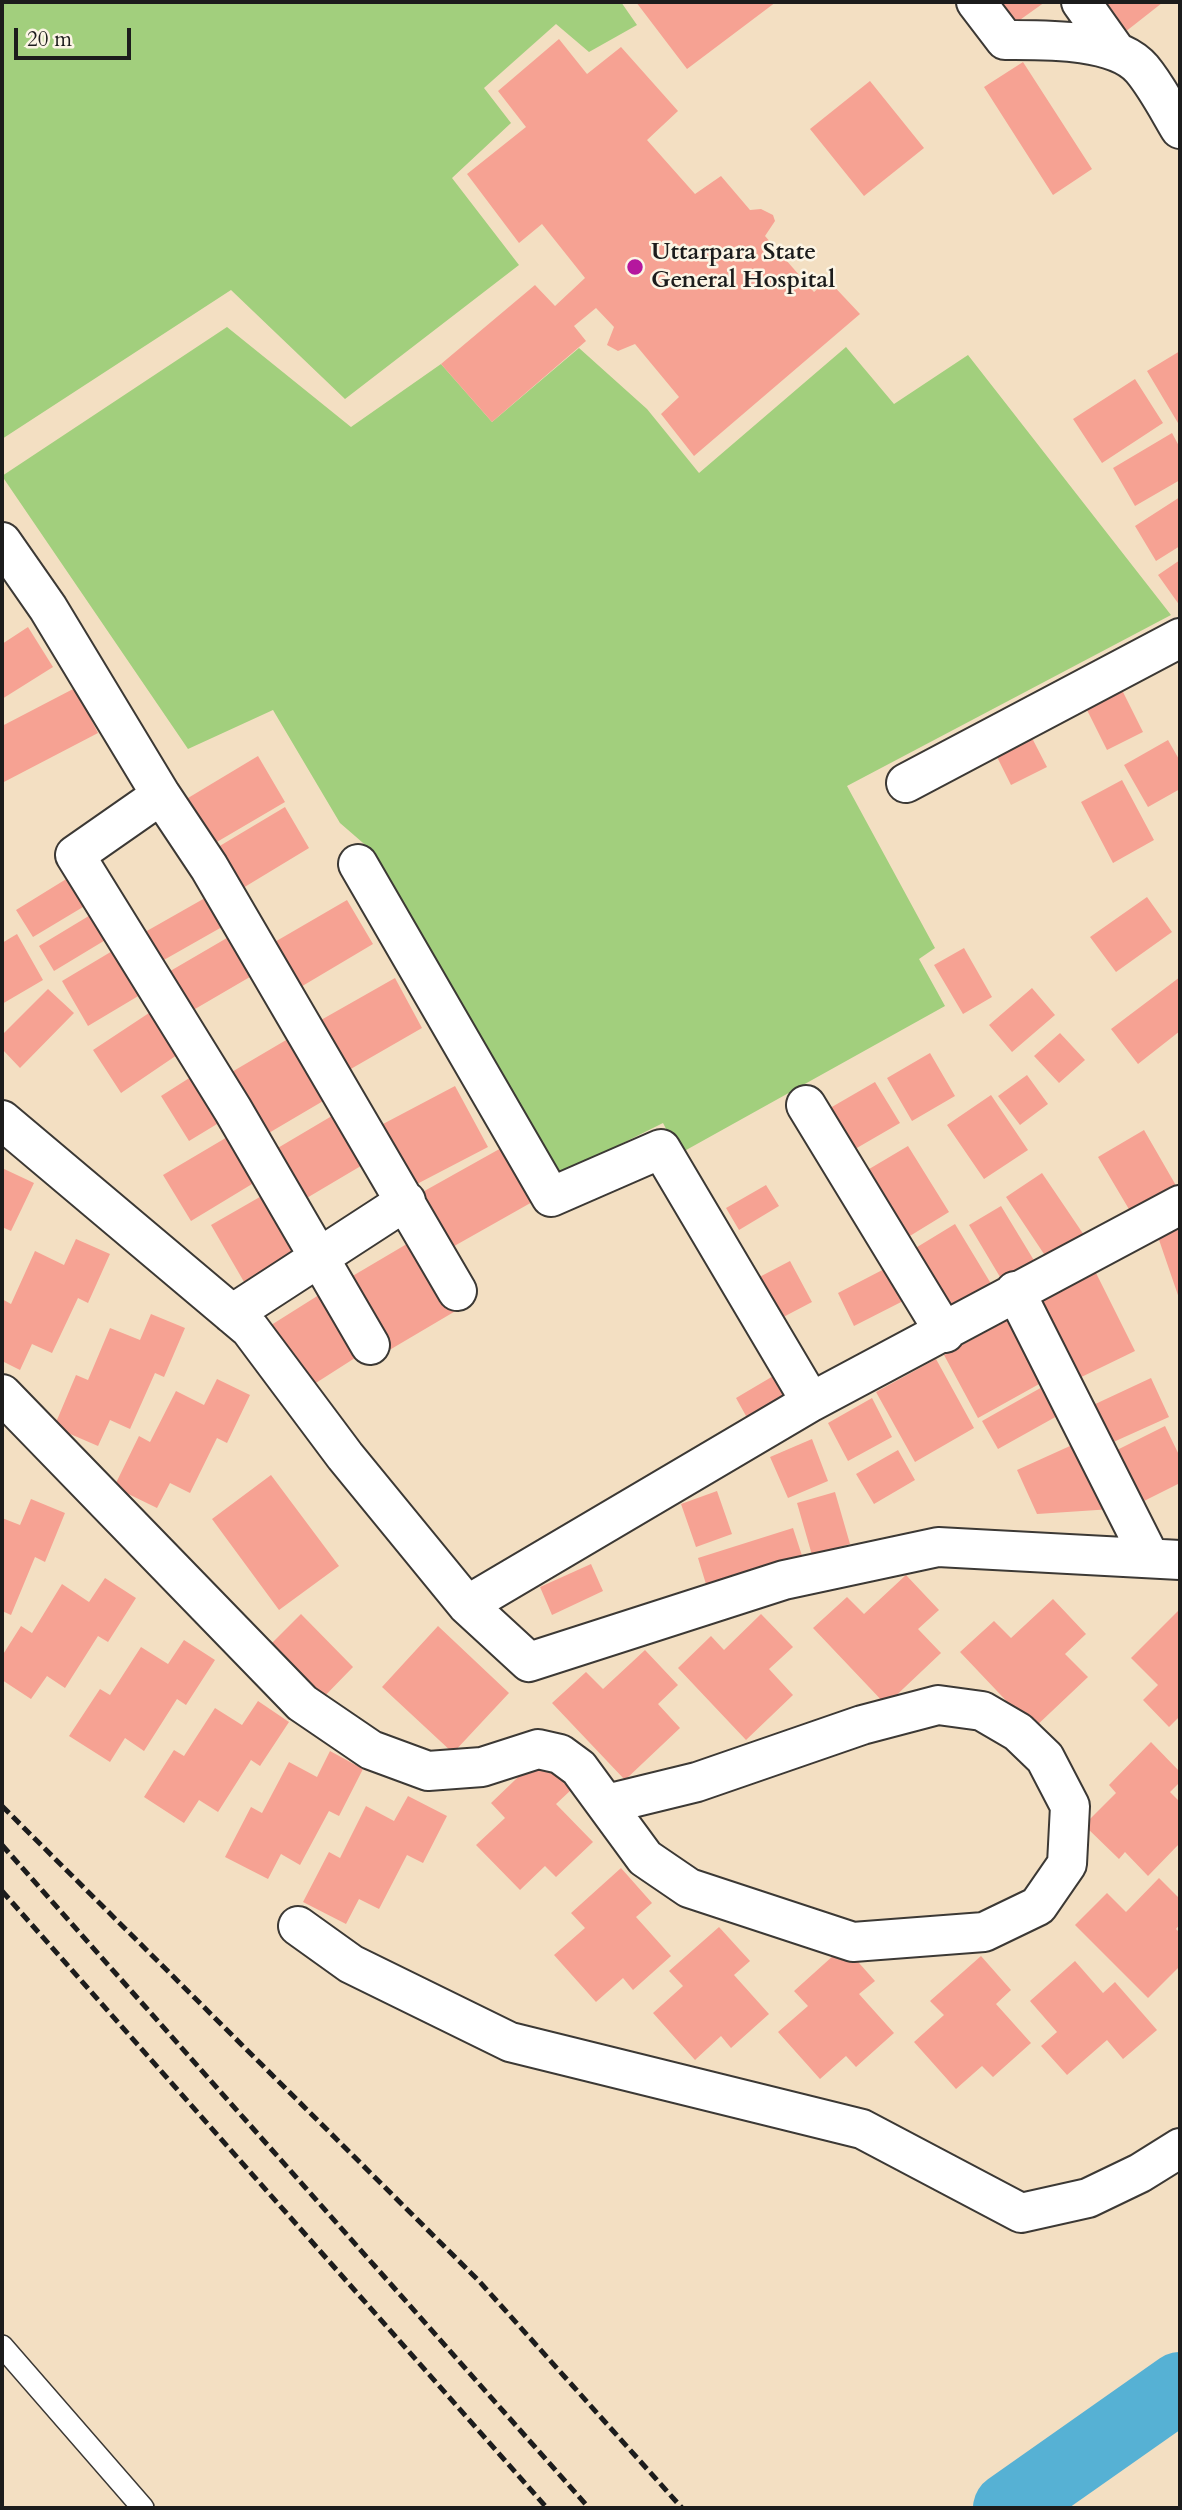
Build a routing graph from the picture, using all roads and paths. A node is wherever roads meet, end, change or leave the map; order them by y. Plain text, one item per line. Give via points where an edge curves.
1 (976, 2) edge
2 (1081, 2) edge
3 (1115, 50) junction
4 (1180, 129) edge
5 (2, 542) edge
6 (1180, 638) edge
7 (906, 783) dead end
8 (161, 795) junction
9 (358, 864) dead end
10 (806, 1105) dead end
11 (2, 1120) edge
12 (405, 1200) junction
13 (1180, 1205) edge
14 (319, 1256) junction
15 (457, 1290) dead end
16 (1015, 1291) junction
17 (232, 1314) junction
18 (945, 1333) junction
19 (370, 1345) dead end
20 (2, 1394) edge
21 (811, 1402) junction
22 (1165, 1559) edge
23 (467, 1605) junction
24 (607, 1804) junction
25 (298, 1926) dead end
26 (1180, 2148) edge
27 (2, 2346) edge
28 (142, 2508) edge

1 - 3 street via 1005,40 1063,41
2 - 3 street
3 - 4 street via 1140,67
5 - 8 street via 48,608
6 - 7 street
8 - 12 street via 209,867
8 - 14 street via 75,855
9 - 21 street via 551,1197 661,1149
10 - 18 street
11 - 17 street
12 - 14 street
12 - 15 street
13 - 16 street
14 - 17 street
14 - 19 street
16 - 18 street
16 - 22 street
17 - 23 street via 250,1329 345,1456
18 - 21 street
20 - 24 street via 302,1703 371,1750 428,1771 482,1767 538,1749 560,1754 579,1768
21 - 23 street
22 - 23 street via 938,1547 784,1580 529,1662
24 - 24 street via 697,1782 862,1725 938,1705 982,1711 1018,1732 1045,1758 1070,1806 1068,1864 1038,1906 984,1932 853,1942 689,1888 645,1857
25 - 26 street via 351,1964 510,2042 862,2129 1021,2213 1088,2197
27 - 28 lane

